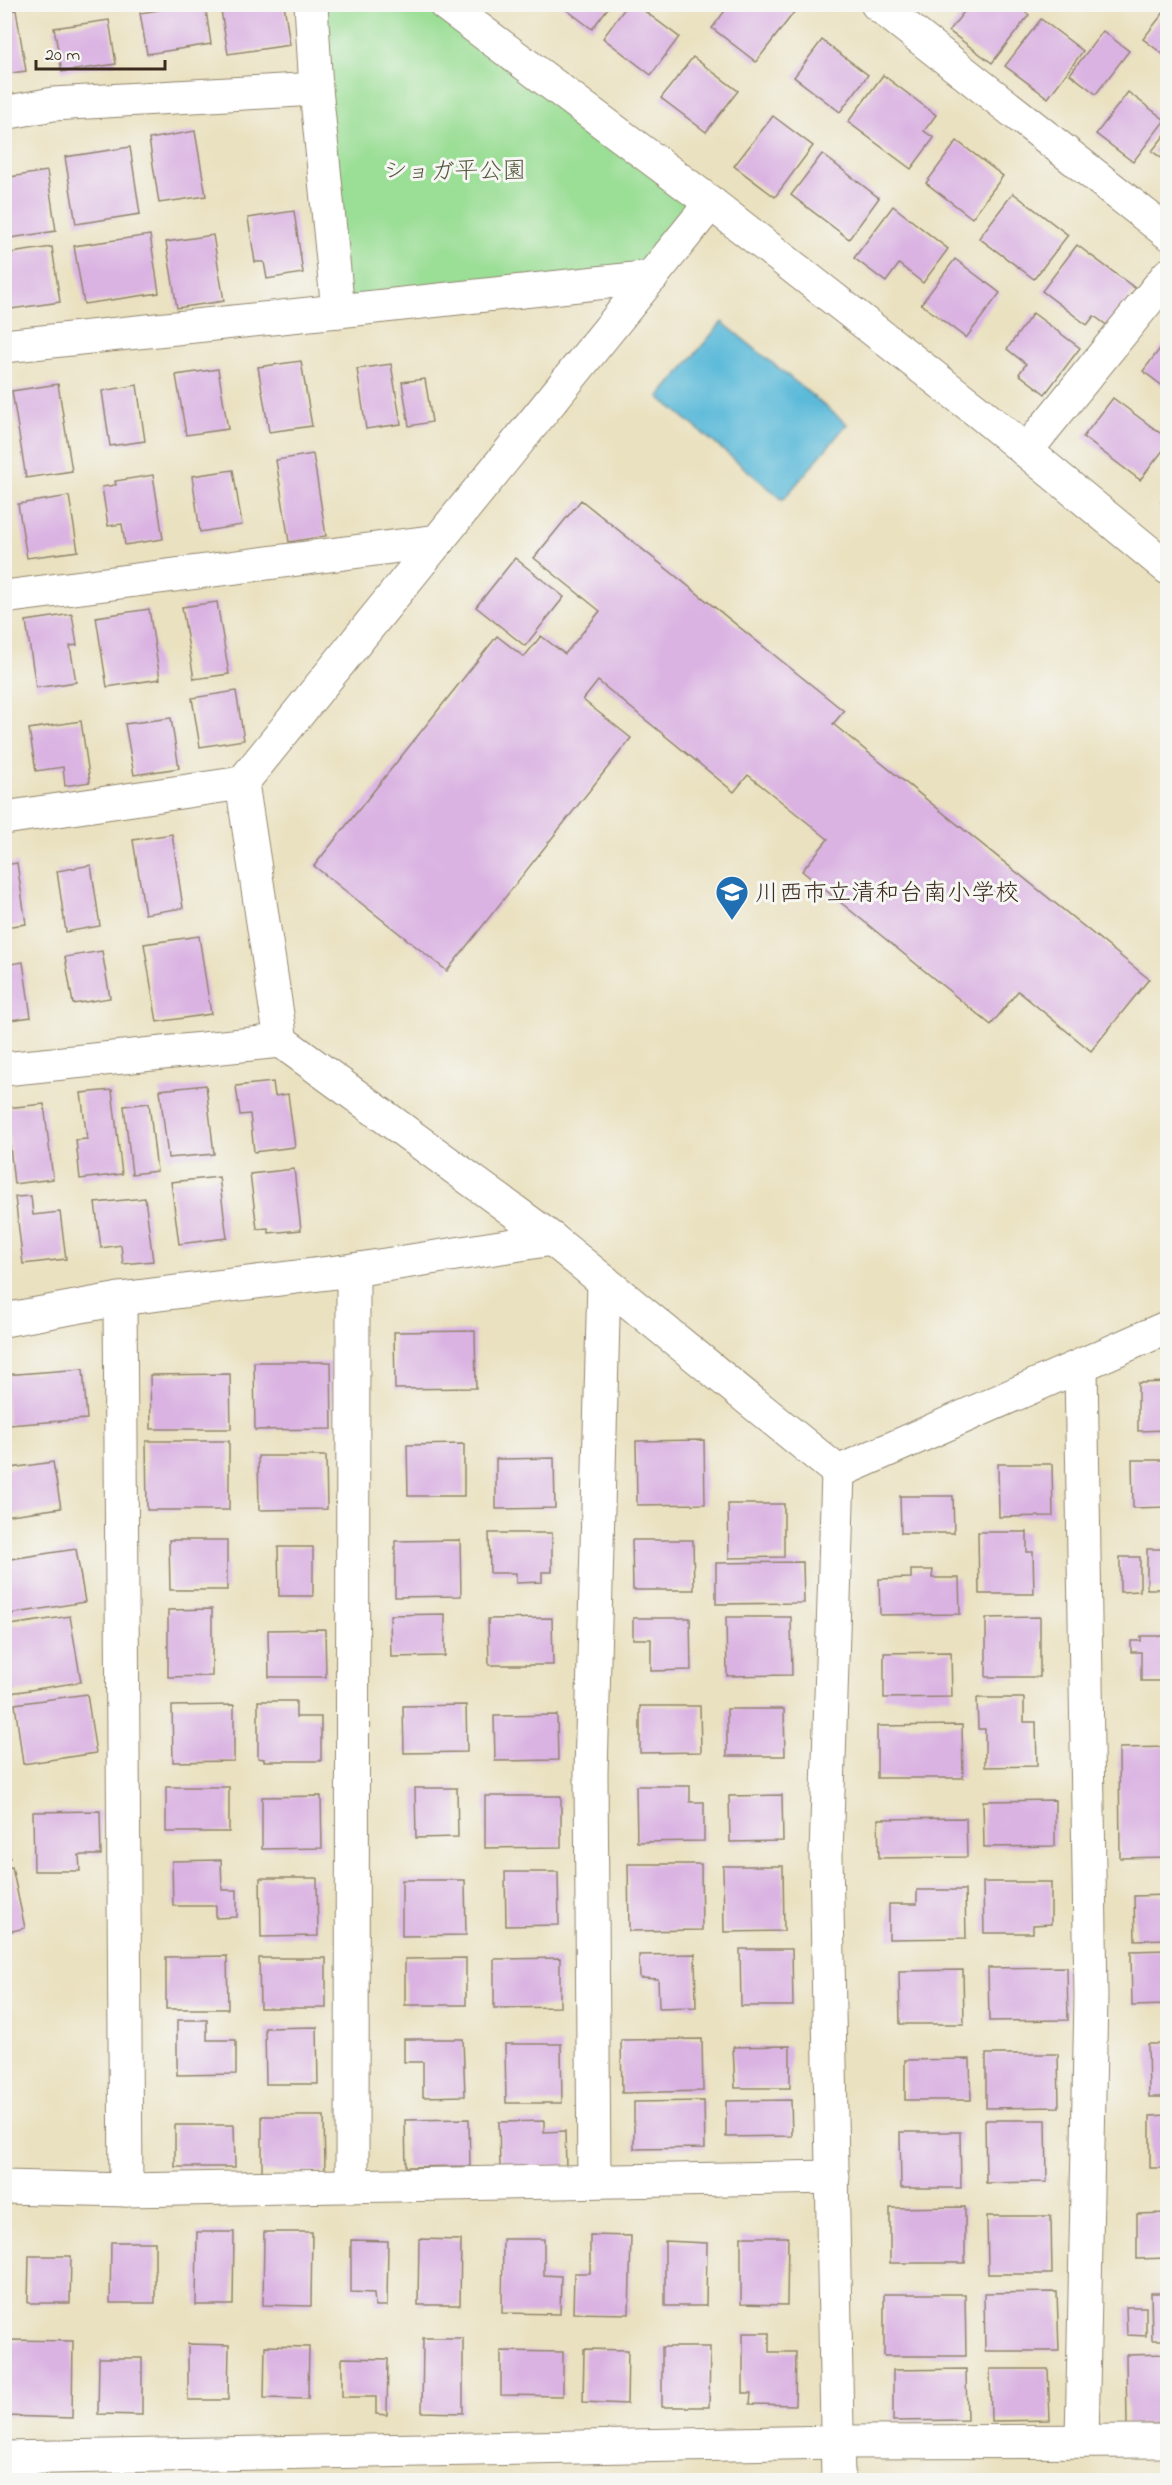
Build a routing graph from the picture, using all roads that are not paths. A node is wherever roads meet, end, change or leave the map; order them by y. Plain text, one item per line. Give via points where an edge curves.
1 (311, 4) edge
2 (445, 4) edge
3 (877, 4) edge
4 (316, 89) junction
5 (4, 113) edge
6 (711, 203) junction
7 (1167, 233) edge
8 (1167, 274) edge
9 (651, 277) junction
10 (338, 311) junction
11 (4, 346) edge
12 (1026, 451) junction
13 (438, 541) junction
14 (1167, 568) edge
15 (4, 597) edge
16 (242, 783) junction
17 (4, 818) edge
18 (281, 1041) junction
19 (4, 1069) edge
20 (552, 1239) junction
21 (353, 1270) junction
22 (604, 1281) junction
23 (120, 1299) junction
24 (4, 1320) edge
25 (1167, 1327) edge
26 (1081, 1367) junction
27 (838, 1472) junction
28 (833, 2177) junction
29 (594, 2181) junction
30 (352, 2186) junction
31 (4, 2187) edge
32 (126, 2190) junction
33 (1082, 2441) junction
34 (1167, 2441) edge
35 (838, 2442) junction
36 (4, 2458) edge
37 (838, 2481) edge

1 - 4 street
2 - 6 street
3 - 7 street
4 - 5 street via 53,104
4 - 10 street
6 - 9 street
6 - 12 street
8 - 12 street
9 - 10 street
9 - 13 street
10 - 11 street
12 - 14 street
13 - 15 street
13 - 16 street
16 - 17 street
16 - 18 street
18 - 19 street
18 - 20 street
20 - 21 street
20 - 22 street
21 - 23 street
21 - 30 street
22 - 27 street
22 - 29 street via 591,1773
23 - 24 street
23 - 32 street
25 - 26 street
26 - 27 street
26 - 33 street via 1091,1996
27 - 28 street via 826,1855
28 - 29 street
28 - 35 street
29 - 30 street
30 - 32 street
31 - 32 street
33 - 34 street
33 - 35 street
35 - 36 street
35 - 37 street

